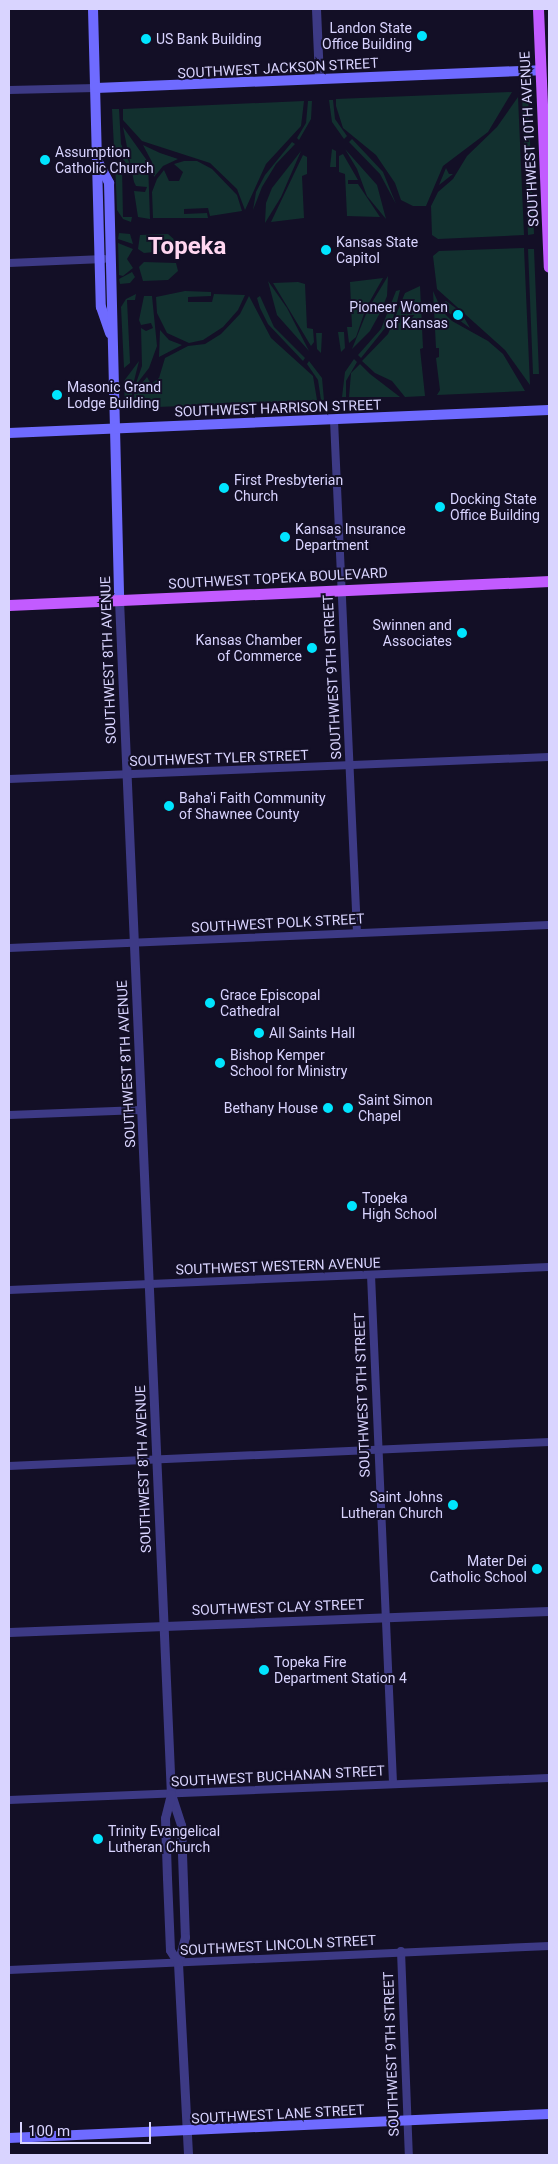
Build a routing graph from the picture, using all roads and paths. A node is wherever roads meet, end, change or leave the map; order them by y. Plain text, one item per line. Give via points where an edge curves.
1 (93, 9) edge
2 (316, 9) edge
3 (538, 9) edge
4 (545, 70) edge
5 (319, 79) junction
6 (96, 88) junction
7 (9, 90) edge
8 (98, 162) junction
9 (112, 258) junction
10 (98, 259) junction
11 (9, 262) edge
12 (549, 267) edge
13 (110, 334) junction
14 (549, 410) edge
15 (334, 420) junction
16 (114, 428) junction
17 (9, 433) edge
18 (549, 581) edge
19 (341, 590) junction
20 (119, 600) junction
21 (9, 605) edge
22 (549, 757) edge
23 (350, 765) junction
24 (127, 774) junction
25 (9, 779) edge
26 (549, 925) edge
27 (357, 932) junction
28 (134, 942) junction
29 (9, 948) edge
30 (141, 1110) junction
31 (9, 1115) edge
32 (549, 1267) edge
33 (371, 1275) junction
34 (149, 1284) junction
35 (9, 1290) edge
36 (549, 1442) edge
37 (378, 1449) junction
38 (156, 1459) junction
39 (9, 1466) edge
40 (549, 1611) edge
41 (386, 1617) junction
42 (164, 1626) junction
43 (9, 1632) edge
44 (549, 1778) edge
45 (393, 1783) junction
46 (171, 1794) junction
47 (9, 1800) edge
48 (549, 1946) edge
49 (401, 1951) junction
50 (178, 1964) junction
51 (9, 1970) edge
52 (549, 2114) edge
53 (407, 2122) junction
54 (187, 2132) junction
55 (9, 2138) edge
56 (188, 2155) edge
57 (409, 2155) edge

1 - 6 main road, SOUTHWEST 8TH AVENUE
2 - 5 street
3 - 4 main road, SOUTHWEST 10TH AVENUE
4 - 5 main road, SOUTHWEST JACKSON STREET
4 - 12 main road, SOUTHWEST 10TH AVENUE
5 - 6 main road, SOUTHWEST JACKSON STREET
6 - 7 street, SOUTHWEST JACKSON STREET
6 - 8 main road, SOUTHWEST 8TH AVENUE
8 - 9 main road, SOUTHWEST 8TH AVENUE via 109,183
8 - 10 main road, SOUTHWEST 8TH AVENUE
9 - 10 street
9 - 13 main road, SOUTHWEST 8TH AVENUE via 115,313
10 - 11 street
10 - 13 main road, SOUTHWEST 8TH AVENUE via 101,307
13 - 16 main road, SOUTHWEST 8TH AVENUE
14 - 15 main road, SOUTHWEST HARRISON STREET
15 - 16 main road, SOUTHWEST HARRISON STREET
15 - 19 street, SOUTHWEST 9TH STREET
16 - 17 main road, SOUTHWEST HARRISON STREET
16 - 20 main road, SOUTHWEST 8TH AVENUE
18 - 19 main road, SOUTHWEST TOPEKA BOULEVARD
19 - 20 main road, SOUTHWEST TOPEKA BOULEVARD
19 - 23 street, SOUTHWEST 9TH STREET
20 - 21 main road, SOUTHWEST TOPEKA BOULEVARD
20 - 24 street, SOUTHWEST 8TH AVENUE
22 - 23 street, SOUTHWEST TYLER STREET
23 - 24 street, SOUTHWEST TYLER STREET
23 - 27 street, SOUTHWEST 9TH STREET
24 - 25 street, SOUTHWEST TYLER STREET
24 - 28 street, SOUTHWEST 8TH AVENUE
26 - 27 street, SOUTHWEST POLK STREET
27 - 28 street, SOUTHWEST POLK STREET
28 - 29 street, SOUTHWEST POLK STREET
28 - 30 street, SOUTHWEST 8TH AVENUE
30 - 31 street
30 - 34 street, SOUTHWEST 8TH AVENUE
32 - 33 street, SOUTHWEST WESTERN AVENUE
33 - 34 street, SOUTHWEST WESTERN AVENUE
33 - 37 street, SOUTHWEST 9TH STREET
34 - 35 street, SOUTHWEST WESTERN AVENUE
34 - 38 street, SOUTHWEST 8TH AVENUE
36 - 37 street
37 - 38 street
37 - 41 street, SOUTHWEST 9TH STREET
38 - 39 street
38 - 42 street, SOUTHWEST 8TH AVENUE
40 - 41 street, SOUTHWEST CLAY STREET
41 - 42 street, SOUTHWEST CLAY STREET
41 - 45 street, SOUTHWEST 9TH STREET
42 - 43 street, SOUTHWEST CLAY STREET
42 - 46 street, SOUTHWEST 8TH AVENUE
44 - 45 street, SOUTHWEST BUCHANAN STREET
45 - 46 street, SOUTHWEST BUCHANAN STREET
46 - 47 street, SOUTHWEST BUCHANAN STREET
46 - 50 street, SOUTHWEST 8TH AVENUE via 181,1825 185,1937
46 - 50 street, SOUTHWEST 8TH AVENUE via 165,1818 167,1878 170,1950
48 - 49 street, SOUTHWEST LINCOLN STREET
49 - 50 street, SOUTHWEST LINCOLN STREET
49 - 53 street, SOUTHWEST 9TH STREET
50 - 51 street, SOUTHWEST LINCOLN STREET
50 - 54 street, SOUTHWEST 8TH AVENUE
52 - 53 main road, SOUTHWEST LANE STREET
53 - 54 main road, SOUTHWEST LANE STREET
53 - 57 street, SOUTHWEST 9TH STREET
54 - 55 main road, SOUTHWEST LANE STREET
54 - 56 street, SOUTHWEST 8TH AVENUE

